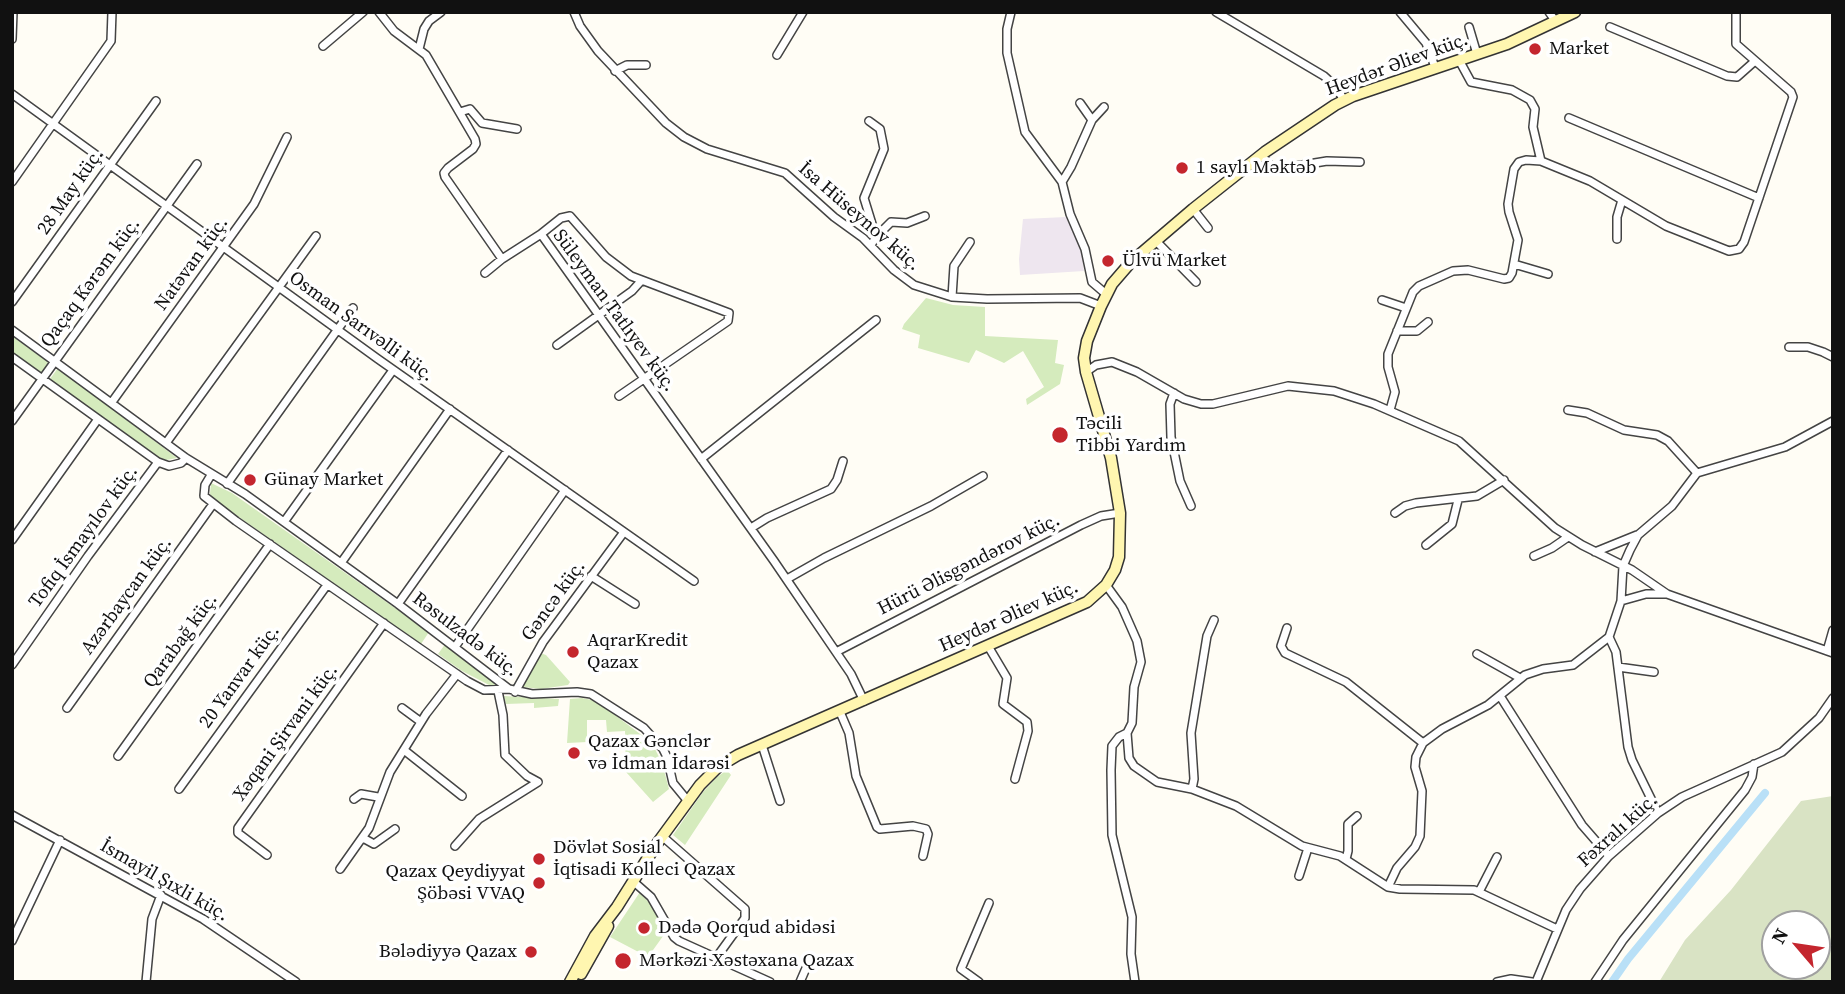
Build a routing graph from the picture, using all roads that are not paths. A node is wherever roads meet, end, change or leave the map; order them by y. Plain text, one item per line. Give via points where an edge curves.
1 (13, 12) edge
2 (112, 12) edge
3 (363, 12) edge
4 (379, 12) edge
5 (440, 12) edge
6 (574, 12) edge
7 (803, 12) edge
8 (1011, 12) edge
9 (1216, 12) edge
10 (1400, 12) edge
11 (1549, 12) edge
12 (1575, 12) edge
13 (1736, 12) edge
14 (1556, 22) junction
15 (1469, 27) dead end
16 (1610, 27) dead end
17 (12, 39) edge
18 (323, 46) dead end
19 (419, 49) junction
20 (1477, 54) junction
21 (778, 55) dead end
22 (1459, 60) junction
23 (1755, 61) junction
24 (646, 65) dead end
25 (1435, 68) junction
26 (615, 71) junction
27 (12, 94) edge
28 (1344, 100) junction
29 (156, 101) dead end
30 (1080, 103) dead end
31 (1104, 107) dead end
32 (460, 112) junction
33 (1569, 118) dead end
34 (1092, 120) junction
35 (869, 121) dead end
36 (53, 125) junction
37 (517, 129) dead end
38 (287, 137) dead end
39 (1261, 155) junction
40 (1541, 161) junction
41 (1360, 162) dead end
42 (197, 164) dead end
43 (109, 165) junction
44 (12, 182) edge
45 (1062, 182) junction
46 (1759, 198) junction
47 (1622, 200) junction
48 (166, 206) junction
49 (1193, 209) junction
50 (925, 216) dead end
51 (1208, 228) dead end
52 (541, 234) junction
53 (316, 236) dead end
54 (876, 237) junction
55 (1617, 239) dead end
56 (1155, 240) junction
57 (970, 242) dead end
58 (870, 244) junction
59 (224, 248) junction
60 (502, 260) junction
61 (1514, 264) junction
62 (485, 273) dead end
63 (1548, 274) dead end
64 (641, 281) junction
65 (1196, 282) dead end
66 (279, 288) junction
67 (1107, 294) junction
68 (952, 297) junction
69 (1382, 300) dead end
70 (12, 302) edge
71 (1101, 306) junction
72 (353, 308) dead end
73 (1406, 308) junction
74 (599, 315) junction
75 (876, 320) dead end
76 (1428, 321) dead end
77 (12, 330) edge
78 (337, 330) junction
79 (1397, 331) junction
80 (557, 345) dead end
81 (1789, 346) dead end
82 (12, 357) edge
83 (1833, 357) edge
84 (56, 360) junction
85 (393, 370) junction
86 (1086, 372) junction
87 (644, 378) junction
88 (43, 379) junction
89 (1174, 393) junction
90 (619, 396) dead end
91 (112, 402) junction
92 (450, 409) junction
93 (1390, 410) junction
94 (1568, 410) dead end
95 (99, 419) junction
96 (12, 421) edge
97 (1833, 421) edge
98 (166, 443) junction
99 (508, 450) junction
100 (186, 458) junction
101 (701, 459) junction
102 (843, 461) dead end
103 (158, 462) junction
104 (1697, 473) junction
105 (211, 475) junction
106 (983, 476) dead end
107 (1504, 480) junction
108 (227, 484) junction
109 (565, 491) junction
110 (1458, 499) junction
111 (213, 504) junction
112 (1191, 506) dead end
113 (1120, 513) junction
114 (1395, 513) dead end
115 (284, 522) junction
116 (751, 528) junction
117 (624, 532) junction
118 (1638, 535) junction
119 (1568, 537) junction
120 (12, 540) edge
121 (270, 544) junction
122 (1426, 545) dead end
123 (1595, 552) junction
124 (1534, 556) dead end
125 (341, 563) junction
126 (1623, 566) junction
127 (591, 576) junction
128 (787, 579) junction
129 (694, 581) dead end
130 (327, 584) junction
131 (1106, 585) junction
132 (1667, 594) junction
133 (1621, 601) junction
134 (398, 604) junction
135 (635, 604) dead end
136 (1214, 620) dead end
137 (384, 623) junction
138 (1287, 628) dead end
139 (1833, 630) edge
140 (1609, 637) junction
141 (988, 646) junction
142 (455, 647) junction
143 (836, 652) junction
144 (1830, 652) edge
145 (1477, 654) dead end
146 (12, 665) edge
147 (1618, 667) junction
148 (1654, 672) dead end
149 (457, 674) junction
150 (1520, 678) junction
151 (498, 691) junction
152 (512, 691) junction
153 (1500, 696) junction
154 (1833, 698) edge
155 (864, 701) junction
156 (66, 708) dead end
157 (402, 708) dead end
158 (840, 712) junction
159 (421, 722) junction
160 (1127, 733) junction
161 (1423, 743) junction
162 (762, 745) junction
163 (404, 750) junction
164 (118, 756) dead end
165 (1754, 764) junction
166 (1015, 779) dead end
167 (179, 789) dead end
168 (1192, 789) junction
169 (462, 796) dead end
170 (379, 797) junction
171 (354, 799) dead end
172 (687, 800) junction
173 (780, 801) dead end
174 (1658, 813) junction
175 (12, 815) edge
176 (1357, 816) dead end
177 (395, 829) dead end
178 (662, 836) junction
179 (363, 838) junction
180 (60, 840) junction
181 (455, 846) dead end
182 (1308, 848) junction
183 (267, 855) dead end
184 (923, 856) dead end
185 (1609, 856) junction
186 (1497, 857) dead end
187 (1346, 859) junction
188 (340, 869) dead end
189 (1299, 876) dead end
190 (634, 882) junction
191 (1388, 887) junction
192 (1479, 892) junction
193 (161, 895) junction
194 (989, 902) dead end
195 (617, 907) junction
196 (1557, 929) junction
197 (12, 941) edge
198 (716, 958) junction
199 (810, 959) dead end
200 (284, 974) junction
201 (146, 982) edge
202 (281, 982) edge
203 (296, 982) edge
204 (570, 982) edge
205 (577, 982) edge
206 (769, 982) edge
207 (800, 982) edge
208 (979, 982) edge
209 (1135, 982) edge
210 (1497, 982) edge
211 (1534, 982) edge
212 (1595, 982) edge

1 - 17 street
2 - 36 street via 111,41
3 - 18 street
4 - 19 street via 394,31
5 - 19 street via 424,29
6 - 26 street, İsa Hüseynov küç.
7 - 21 street
8 - 45 street via 1007,53 1025,132
9 - 28 street via 1324,76
10 - 25 street via 1426,43
11 - 14 street
12 - 14 main road, Heydər Əliev küç.
13 - 23 street via 1736,44
14 - 20 main road, Heydər Əliev küç.
15 - 20 street
16 - 23 street via 1727,76 1737,77
19 - 32 street
20 - 22 main road, Heydər Əliev küç.
22 - 25 main road, Heydər Əliev küç.
22 - 40 street via 1471,82 1512,90 1530,100
23 - 46 street via 1793,97
24 - 26 street
25 - 28 main road, Heydər Əliev küç.
26 - 58 street, İsa Hüseynov küç. via 684,137 707,149 785,173
27 - 36 street, Osman Sarıvəlli küç.
28 - 39 main road, Heydər Əliev küç.
29 - 43 street, 28 May küç.
30 - 34 street
31 - 34 street
32 - 37 street via 470,109 482,123
32 - 60 street via 476,144 448,168 445,177
33 - 46 street
34 - 45 street
35 - 54 street via 880,129 884,149 864,198
36 - 43 street, Osman Sarıvəlli küç.
36 - 44 street
38 - 59 street, Natəvan küç. via 262,191
39 - 41 street via 1278,169 1326,161
39 - 49 main road, Heydər Əliev küç.
40 - 47 street
40 - 61 street via 1519,162 1514,169 1508,204 1518,240
42 - 48 street, Qaçaq Kərəm küç.
43 - 48 street, Osman Sarıvəlli küç.
43 - 70 street, 28 May küç.
45 - 67 street via 1092,282
46 - 47 street via 1744,242 1734,251 1665,226
47 - 55 street
48 - 59 street, Osman Sarıvəlli küç.
48 - 84 street, Qaçaq Kərəm küç.
49 - 51 street
49 - 56 main road, Heydər Əliev küç.
50 - 54 street via 907,223 891,222
52 - 60 street, Süleyman Tatlıyev küç.
52 - 64 street via 570,216 606,257
52 - 74 street, Süleyman Tatlıyev küç.
53 - 66 street
54 - 58 street
56 - 65 street
56 - 67 main road, Heydər Əliev küç. via 1119,275
57 - 68 street via 954,267
58 - 68 street, İsa Hüseynov küç. via 905,280
59 - 66 street, Osman Sarıvəlli küç.
59 - 91 street, Natəvan küç.
60 - 62 street, Süleyman Tatlıyev küç.
61 - 63 street
61 - 73 street via 1509,278 1504,279 1452,271 1419,286
64 - 74 street
64 - 87 street via 726,311 730,317
66 - 78 street, Osman Sarıvəlli küç.
66 - 98 street
67 - 71 main road, Heydər Əliev küç.
68 - 71 street, İsa Hüseynov küç. via 1080,298
69 - 73 street
71 - 86 main road, Heydər Əliev küç. via 1084,351
72 - 78 street
73 - 79 street
74 - 80 street
74 - 87 street, Süleyman Tatlıyev küç.
75 - 101 street
76 - 79 street via 1417,331
77 - 84 street
78 - 85 street, Osman Sarıvəlli küç.
78 - 108 street
79 - 93 street via 1388,354 1395,392
81 - 83 street via 1808,347
82 - 88 street
84 - 88 street, Qaçaq Kərəm küç.
84 - 91 street
85 - 92 street, Osman Sarıvəlli küç.
85 - 115 street
86 - 89 street via 1112,362
86 - 113 main road, Heydər Əliev küç. via 1111,458
87 - 90 street
87 - 101 street, Süleyman Tatlıyev küç.
88 - 95 street
88 - 96 street, Qaçaq Kərəm küç.
89 - 93 street via 1191,402 1213,404 1289,386 1334,391
89 - 112 street via 1171,437 1180,481
91 - 98 street
92 - 99 street, Osman Sarıvəlli küç.
92 - 125 street
93 - 107 street via 1459,441
94 - 104 street via 1587,413 1624,430 1657,435
95 - 103 street
95 - 120 street
97 - 104 street via 1785,447
98 - 100 street
99 - 109 street, Osman Sarıvəlli küç.
99 - 134 street
100 - 103 street via 169,466
100 - 105 street, Rəsulzadə küç.
101 - 116 street, Süleyman Tatlıyev küç.
102 - 116 street via 831,489
103 - 146 street, Tofiq İsmayılov küç.
104 - 118 street via 1672,506
105 - 108 street, Rəsulzadə küç.
105 - 111 street via 203,493
106 - 128 street
107 - 110 street via 1477,496
107 - 119 street
108 - 115 street, Rəsulzadə küç.
109 - 117 street, Osman Sarıvəlli küç.
109 - 142 street
110 - 114 street via 1416,503
110 - 122 street via 1452,524
111 - 121 street
111 - 156 street, Azərbaycan küç.
113 - 131 main road, Heydər Əliev küç. via 1119,557
113 - 143 street, Hürü Əlisgəndərov küç. via 1081,525
115 - 125 street, Rəsulzadə küç.
116 - 128 street, Süleyman Tatlıyev küç.
117 - 127 street, Gəncə küç.
117 - 129 street, Osman Sarıvəlli küç.
118 - 123 street
118 - 126 street
119 - 123 street
119 - 124 street
121 - 130 street
121 - 164 street, Qarabağ küç.
123 - 126 street
125 - 134 street, Rəsulzadə küç.
126 - 132 street
126 - 133 street
127 - 135 street
127 - 152 street, Gəncə küç.
128 - 143 street, Süleyman Tatlıyev küç.
130 - 137 street
130 - 167 street, 20 Yanvar küç.
131 - 141 main road, Heydər Əliev küç. via 1087,602
131 - 160 street via 1122,607 1140,652
132 - 133 street
132 - 144 street
133 - 140 street
134 - 142 street, Rəsulzadə küç.
136 - 168 street via 1191,733
137 - 149 street
137 - 183 street, Xəqani Şirvani küç. via 238,828 237,834
138 - 161 street via 1281,646 1285,653 1346,682
139 - 144 street
140 - 147 street
140 - 150 street via 1573,665
141 - 155 main road, Heydər Əliev küç.
141 - 166 street via 1007,677 1003,704 1027,722
142 - 152 street, Rəsulzadə küç.
143 - 155 street, Süleyman Tatlıyev küç.
145 - 150 street
147 - 148 street
147 - 174 street via 1628,747
149 - 151 street via 484,690
149 - 159 street
150 - 153 street
151 - 152 street
151 - 181 street via 505,755 538,782 479,819
152 - 172 street, Rəsulzadə küç. via 577,692 597,697 655,737 667,757 673,783
153 - 161 street
153 - 185 street via 1582,825
154 - 165 street, Fəxralı küç. via 1819,718 1782,752
155 - 158 main road, Heydər Əliev küç.
157 - 159 street
158 - 162 main road, Heydər Əliev küç.
158 - 184 street via 849,733 856,776 877,827 926,829
159 - 163 street
160 - 168 street via 1134,765 1157,782
160 - 209 street via 1112,746 1111,815 1132,917
161 - 191 street via 1415,767 1422,791 1420,836
162 - 172 main road, Heydər Əliev küç. via 718,767
162 - 173 street
163 - 169 street
163 - 170 street
165 - 174 street, Fəxralı küç.
165 - 212 street via 1745,790 1623,940
168 - 182 street via 1236,806
170 - 171 street via 361,794
170 - 179 street
172 - 178 main road, Heydər Əliev küç.
174 - 185 street, Fəxralı küç.
175 - 180 street, İsmayil Şıxli küç.
176 - 187 street via 1347,828
177 - 179 street via 374,844
178 - 190 main road, Heydər Əliev küç.
178 - 198 street via 745,909 744,918
179 - 188 street
180 - 193 street, İsmayil Şıxli küç.
180 - 197 street
182 - 187 street
182 - 189 street
185 - 196 street, Fəxralı küç. via 1580,888
186 - 192 street
187 - 191 street
190 - 195 main road, Heydər Əliev küç.
190 - 198 street via 656,904 674,937
191 - 192 street
192 - 196 street
193 - 200 street, İsmayil Şıxli küç.
193 - 201 street via 152,919
194 - 208 street via 962,964 963,973
195 - 204 main road
195 - 205 main road
196 - 211 street, Fəxralı küç.
198 - 206 street
199 - 207 street
200 - 202 street
200 - 203 street, İsmayil Şıxli küç.
210 - 211 street

